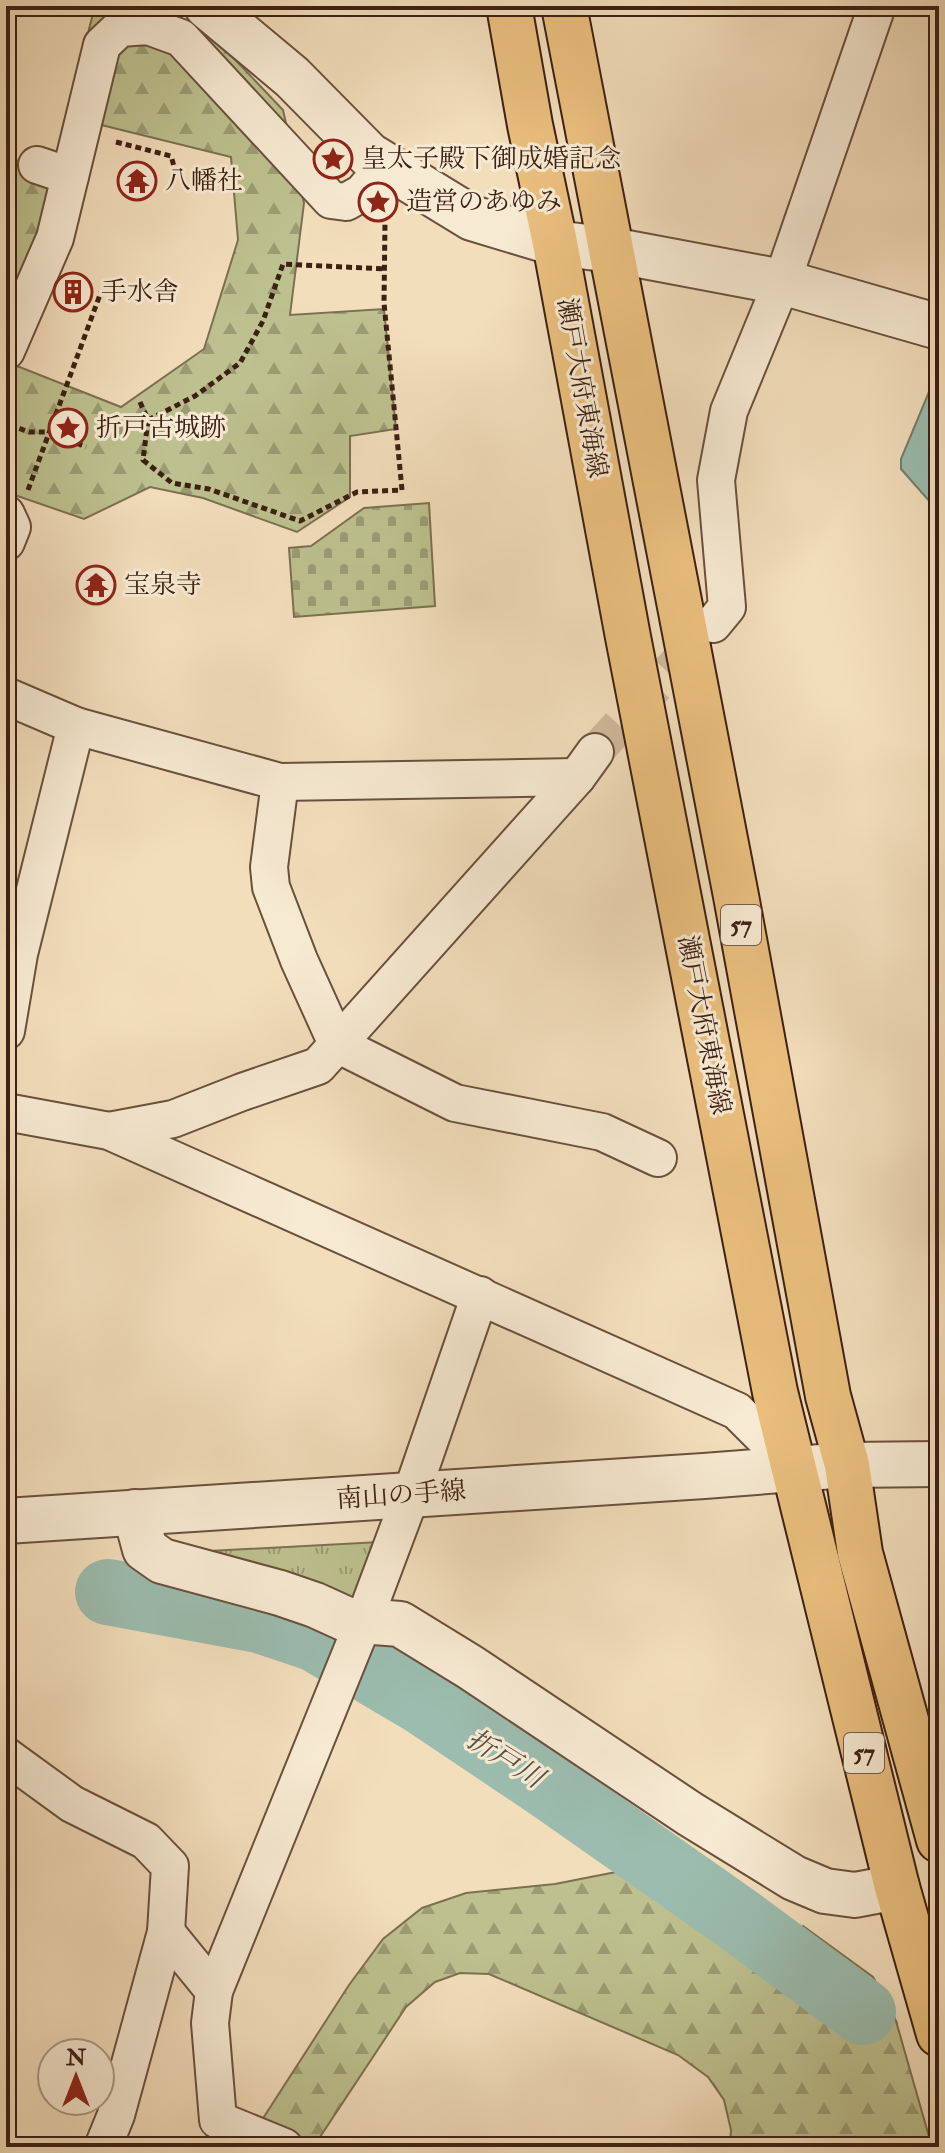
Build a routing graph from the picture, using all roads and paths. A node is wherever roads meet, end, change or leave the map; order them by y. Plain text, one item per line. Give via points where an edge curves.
1 (207, 6) edge
2 (509, 6) edge
3 (564, 6) edge
4 (877, 6) edge
5 (105, 140) dead end
6 (386, 165) junction
7 (176, 173) dead end
8 (555, 243) junction
9 (612, 250) junction
10 (385, 269) junction
11 (782, 282) junction
12 (101, 292) dead end
13 (939, 327) edge
14 (6, 351) edge
15 (140, 402) dead end
16 (148, 420) junction
17 (10, 425) dead end
18 (50, 432) junction
19 (86, 447) dead end
20 (16, 504) edge
21 (6, 542) edge
22 (713, 624) tunnel mouth
23 (6, 696) edge
24 (76, 726) junction
25 (280, 782) junction
26 (6, 1031) edge
27 (337, 1044) junction
28 (6, 1112) edge
29 (109, 1131) junction
30 (658, 1158) dead end
31 (480, 1295) junction
32 (939, 1464) edge
33 (847, 1465) junction
34 (795, 1469) junction
35 (411, 1495) junction
36 (135, 1512) junction
37 (6, 1521) edge
38 (361, 1628) junction
39 (6, 1756) edge
40 (939, 1840) edge
41 (897, 1887) junction
42 (166, 1932) junction
43 (214, 1991) junction
44 (939, 2034) edge
45 (103, 2147) edge
46 (284, 2147) edge

1 - 6 street
2 - 8 main road, 瀬戸大府東海線 / 57
3 - 9 main road, 瀬戸大府東海線 / 57
4 - 11 street
5 - 7 path via 171,156
6 - 8 street via 472,218
6 - 10 path
6 - 14 street via 362,193 346,202 331,200 181,38 148,26 120,28 102,45 53,171 55,238
8 - 9 street
8 - 34 main road, 瀬戸大府東海線 / 57 via 775,1392
9 - 11 street
9 - 33 main road, 瀬戸大府東海線 / 57 via 828,1396
10 - 16 path via 283,264 263,321 240,363 195,396
10 - 16 path via 402,490 357,492 300,521 209,489 172,483 143,460
11 - 13 street
11 - 22 street via 729,411 716,480 727,607
12 - 18 path
15 - 16 path
17 - 18 path
18 - 19 path
18 - 20 path
20 - 21 street
23 - 24 street
24 - 25 street
24 - 26 street via 19,954
25 - 27 street via 271,887
25 - 27 street via 586,765
27 - 29 street via 318,1066 173,1119
27 - 30 street via 455,1103 602,1132
28 - 29 street
29 - 31 street
31 - 34 street via 737,1411
31 - 35 street
32 - 33 street, 南山の手線
33 - 34 street, 南山の手線
33 - 40 main road, 瀬戸大府東海線 / 57 via 860,1553
34 - 35 street, 南山の手線
34 - 41 main road, 瀬戸大府東海線 / 57
35 - 36 street, 南山の手線
35 - 38 street
36 - 37 street, 南山の手線
36 - 38 street via 145,1549 162,1561 280,1593
38 - 41 street via 400,1624 794,1878 825,1891 855,1895
38 - 43 street
39 - 42 street via 72,1804 146,1841 170,1866
41 - 44 main road, 瀬戸大府東海線 / 57
42 - 43 street
42 - 45 street
43 - 46 street via 210,2023 218,2120

